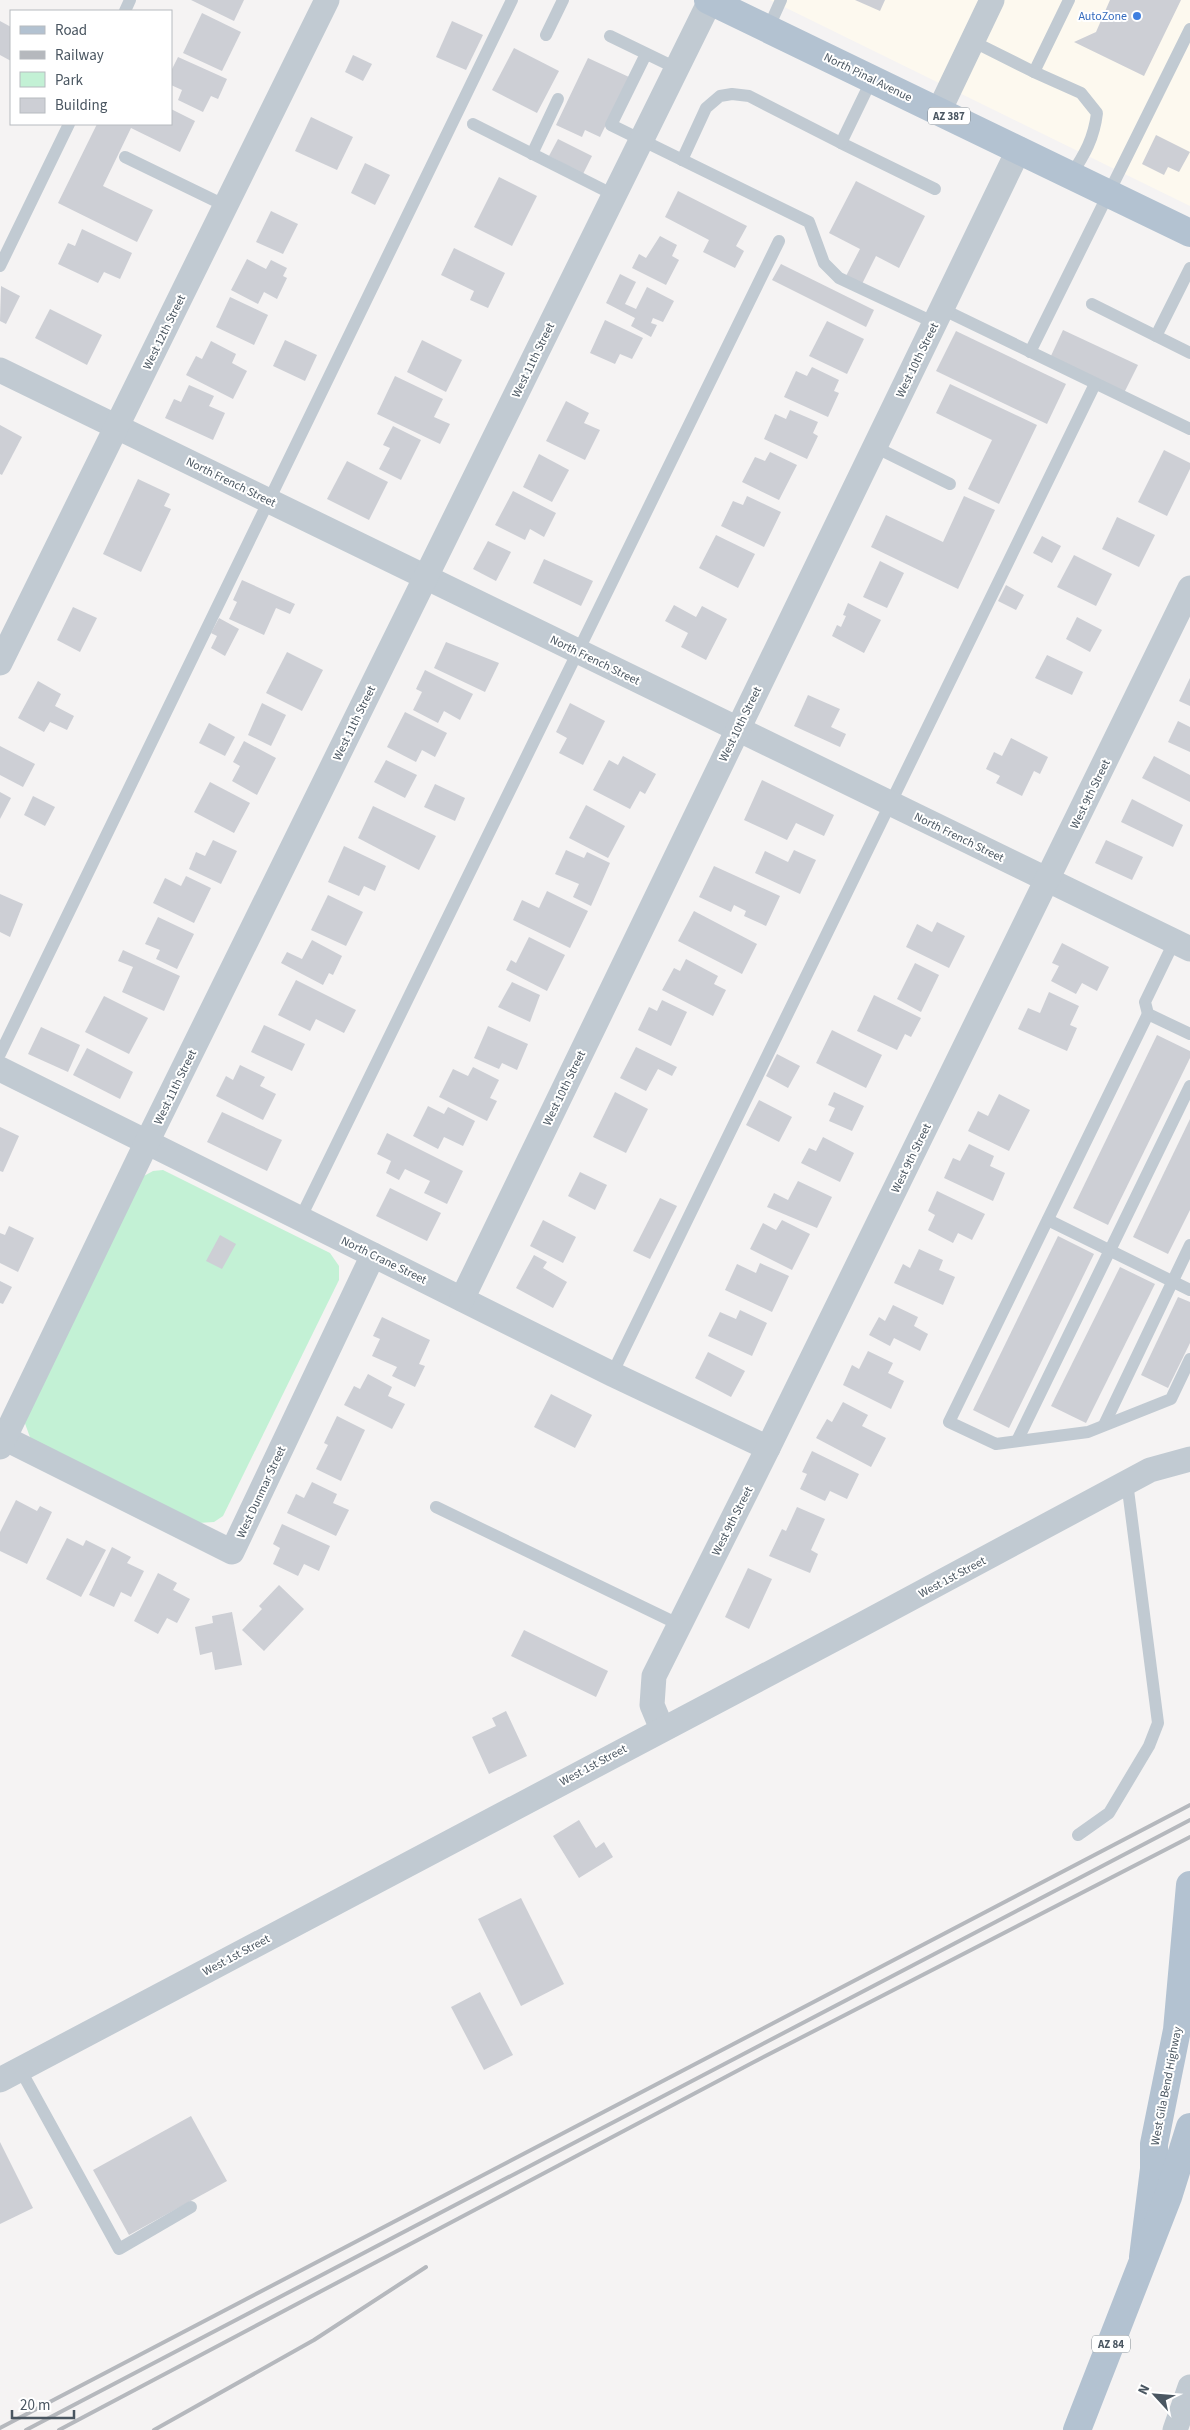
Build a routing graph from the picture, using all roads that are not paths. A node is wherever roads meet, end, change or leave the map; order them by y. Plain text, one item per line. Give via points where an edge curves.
1 (327, 0) edge
2 (512, 0) edge
3 (563, 0) edge
4 (709, 0) edge
5 (781, 0) edge
6 (1069, 0) edge
7 (989, 1) edge
8 (768, 29) junction
9 (1190, 29) edge
10 (546, 35) dead end
11 (610, 36) dead end
12 (972, 41) junction
13 (646, 54) junction
14 (676, 68) junction
15 (1034, 72) junction
16 (872, 79) junction
17 (558, 99) dead end
18 (939, 111) junction
19 (474, 124) dead end
20 (70, 125) edge
21 (641, 140) junction
22 (841, 143) junction
23 (1019, 149) junction
24 (532, 154) junction
25 (126, 157) dead end
26 (682, 160) junction
27 (1071, 175) junction
28 (935, 189) dead end
29 (1109, 194) junction
30 (614, 195) junction
31 (226, 206) junction
32 (1190, 233) edge
33 (779, 241) dead end
34 (0, 266) edge
35 (1190, 268) edge
36 (1092, 304) dead end
37 (938, 316) junction
38 (1156, 336) junction
39 (1030, 352) junction
40 (1190, 353) edge
41 (0, 370) edge
42 (1095, 384) junction
43 (118, 428) junction
44 (1190, 429) edge
45 (875, 446) junction
46 (950, 484) dead end
47 (269, 501) junction
48 (426, 577) junction
49 (1190, 588) edge
50 (578, 651) junction
51 (0, 663) edge
52 (738, 729) junction
53 (890, 803) junction
54 (1048, 880) junction
55 (1182, 945) edge
56 (1148, 1014) junction
57 (1190, 1034) edge
58 (0, 1054) edge
59 (0, 1070) edge
60 (1190, 1086) edge
61 (147, 1142) junction
62 (300, 1218) junction
63 (1048, 1220) junction
64 (1190, 1245) edge
65 (1110, 1250) junction
66 (373, 1255) junction
67 (1173, 1282) junction
68 (1190, 1290) edge
69 (462, 1299) junction
70 (1190, 1359) edge
71 (612, 1374) junction
72 (1104, 1425) junction
73 (1017, 1442) junction
74 (2, 1443) edge
75 (768, 1448) junction
76 (1190, 1459) edge
77 (1127, 1482) junction
78 (436, 1507) dead end
79 (680, 1625) junction
80 (662, 1729) junction
81 (1078, 1835) dead end
82 (1190, 1885) edge
83 (10, 2074) edge
84 (1190, 2127) edge
85 (191, 2207) dead end
86 (1143, 2258) junction
87 (1190, 2387) edge
88 (1077, 2430) edge
89 (1175, 2430) edge

1 - 31 street, West 12th Street
2 - 47 lane
3 - 10 lane
4 - 8 main road, North Pinal Avenue / AZ 387
4 - 14 street, West 11th Street
5 - 8 lane
6 - 15 lane
7 - 12 street
8 - 16 main road, North Pinal Avenue / AZ 387
9 - 29 lane
11 - 13 lane
12 - 15 lane
12 - 18 street
13 - 14 lane
13 - 21 lane via 611,125
14 - 21 street, West 11th Street
15 - 27 lane via 1081,93 1097,113 1095,132 1088,149
16 - 18 main road, North Pinal Avenue / AZ 387
16 - 22 lane
17 - 24 lane
18 - 23 main road, North Pinal Avenue / AZ 387
19 - 24 lane
20 - 34 lane
21 - 26 lane
21 - 30 street, West 11th Street
22 - 26 lane via 749,96 732,94 720,96 706,108
22 - 28 lane
23 - 27 main road, North Pinal Avenue / AZ 387
23 - 37 street, West 10th Street
24 - 30 lane
25 - 31 lane
26 - 37 lane via 809,222 824,264 839,278
27 - 29 main road, North Pinal Avenue / AZ 387
29 - 32 main road, North Pinal Avenue / AZ 387
29 - 39 lane
30 - 48 street, West 11th Street
31 - 43 street, West 12th Street
33 - 50 lane
35 - 38 lane
36 - 38 lane
37 - 39 lane
37 - 45 street, West 10th Street
38 - 40 lane
39 - 42 lane
41 - 43 street, North French Street
42 - 44 lane
42 - 53 lane
43 - 47 street, North French Street
43 - 51 street, West 12th Street
45 - 46 lane
45 - 52 street, West 10th Street
47 - 48 street, North French Street
47 - 58 lane
48 - 50 street, North French Street
48 - 61 street, West 11th Street
49 - 54 street, West 9th Street
50 - 52 street, North French Street
50 - 62 lane
52 - 53 street, North French Street
52 - 69 street, West 10th Street
53 - 54 street, North French Street
53 - 71 lane
54 - 55 street, North French Street
54 - 75 street, West 9th Street
55 - 56 lane via 1145,1002
56 - 57 lane
56 - 63 lane
59 - 61 street, North Crane Street
60 - 65 lane
61 - 62 street, North Crane Street
61 - 74 street, West 11th Street
62 - 66 street, North Crane Street
63 - 65 lane
63 - 73 lane via 949,1422 996,1444
64 - 67 lane
65 - 67 lane
65 - 73 lane
66 - 69 street, North Crane Street
66 - 74 street, West Dunmar Street via 232,1552
67 - 68 lane
67 - 72 lane
69 - 71 street, North Crane Street
70 - 72 lane via 1170,1399
71 - 75 street, North Crane Street
72 - 73 lane via 1088,1432
75 - 79 street, West 9th Street
76 - 77 street, West 1st Street via 1150,1470
77 - 80 street, West 1st Street
77 - 81 lane via 1158,1723 1149,1746 1109,1813
78 - 79 lane
79 - 80 street, West 9th Street via 654,1676 652,1705
80 - 83 street, West 1st Street
82 - 86 main road, West Gila Bend Highway / AZ 84 via 1177,2030 1154,2144
83 - 85 lane via 119,2249
84 - 86 main road, West Gila Bend Highway / AZ 84 via 1176,2176
86 - 88 main road, West Gila Bend Highway / AZ 84
87 - 89 street

